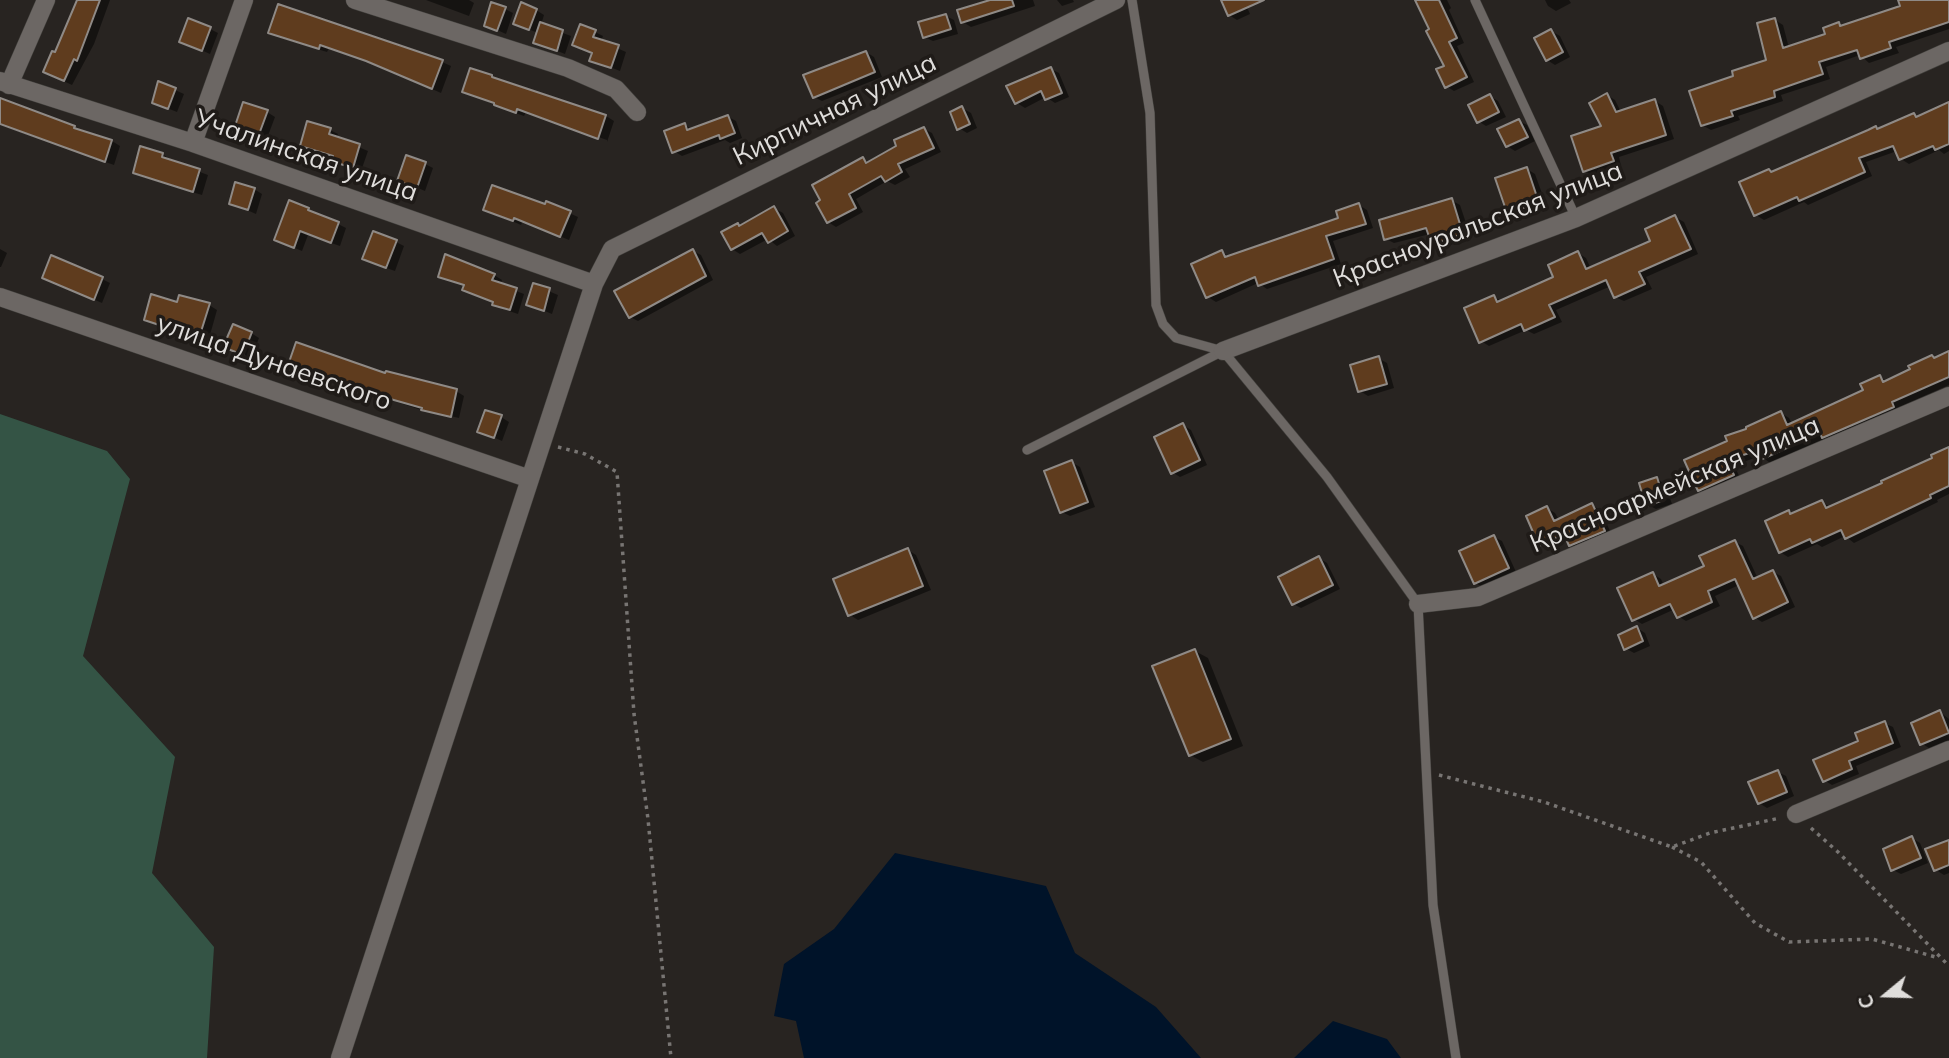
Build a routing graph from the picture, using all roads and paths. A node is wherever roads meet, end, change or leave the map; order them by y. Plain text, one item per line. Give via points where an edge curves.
1 (46, 0) edge
2 (244, 0) edge
3 (355, 0) edge
4 (1116, 0) edge
5 (1132, 0) edge
6 (1475, 0) edge
7 (1948, 54) edge
8 (5, 83) edge
9 (637, 113) dead end
10 (192, 143) junction
11 (1576, 218) junction
12 (594, 284) junction
13 (0, 297) edge
14 (1223, 351) junction
15 (1949, 396) edge
16 (542, 443) junction
17 (1027, 450) dead end
18 (530, 479) junction
19 (1418, 604) junction
20 (1949, 750) edge
21 (1427, 772) junction
22 (1796, 814) junction
23 (1672, 847) junction
24 (1941, 958) junction
25 (1949, 966) edge
26 (340, 1058) edge
27 (671, 1058) edge
28 (1456, 1058) edge

1 - 8 street
2 - 10 street
3 - 9 street via 568,68 616,89
4 - 12 street, Кирпичная улица via 612,249
5 - 14 lane via 1150,113 1156,305 1163,324 1176,338
6 - 11 lane
7 - 11 street, Красноуральская улица
8 - 10 street, Учалинская улица
10 - 12 street, Учалинская улица
11 - 14 street, Красноуральская улица
12 - 16 street, Кирпичная улица
13 - 18 street, улица Дунаевского
14 - 17 lane, Красноуральская улица
14 - 19 lane via 1327,477
15 - 19 street, Красноармейская улица via 1478,597
16 - 18 street, Кирпичная улица
16 - 27 path via 585,454 617,472 634,714
18 - 26 street, Кирпичная улица
19 - 21 lane
20 - 22 street
21 - 23 path via 1544,802
21 - 28 lane via 1433,905
22 - 23 path via 1710,832
22 - 24 path
23 - 24 path via 1701,862 1755,923 1789,942 1872,939
24 - 25 path

